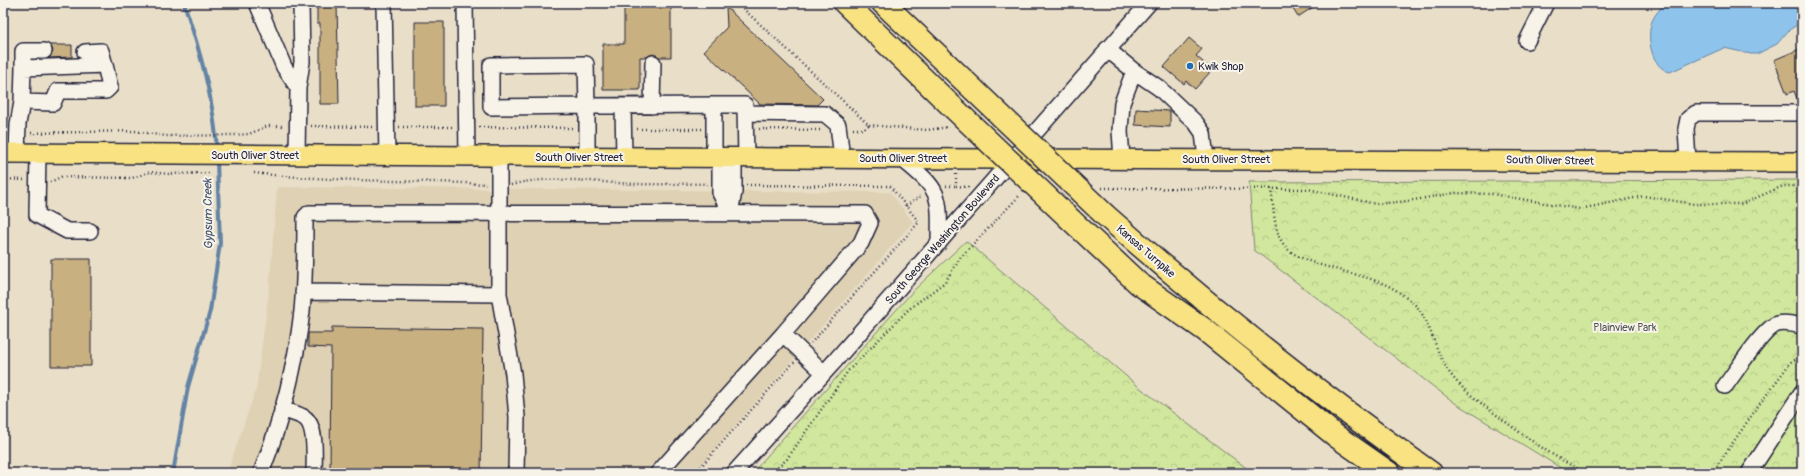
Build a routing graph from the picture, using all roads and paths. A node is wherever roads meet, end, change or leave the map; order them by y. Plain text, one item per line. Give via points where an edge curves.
1 (257, 3) edge
2 (301, 3) edge
3 (384, 3) edge
4 (465, 3) edge
5 (737, 3) edge
6 (845, 3) edge
7 (883, 3) edge
8 (1149, 3) edge
9 (1546, 3) edge
10 (1527, 41) dead end
11 (1108, 49) junction
12 (44, 51) dead end
13 (85, 52) dead end
14 (653, 63) dead end
15 (105, 65) junction
16 (23, 68) junction
17 (1134, 71) junction
18 (298, 88) junction
19 (22, 102) junction
20 (586, 106) junction
21 (623, 106) junction
22 (652, 106) junction
23 (714, 106) junction
24 (745, 113) junction
25 (1802, 113) edge
26 (869, 125) junction
27 (298, 126) junction
28 (951, 126) dead end
29 (387, 127) junction
30 (467, 127) junction
31 (586, 128) junction
32 (624, 128) junction
33 (714, 129) junction
34 (744, 129) junction
35 (838, 130) junction
36 (17, 133) junction
37 (10, 153) edge
38 (38, 153) junction
39 (297, 156) junction
40 (387, 156) junction
41 (467, 157) junction
42 (499, 157) junction
43 (587, 157) junction
44 (624, 157) junction
45 (728, 158) junction
46 (842, 158) junction
47 (902, 159) junction
48 (1012, 159) junction
49 (1122, 159) junction
50 (1206, 159) junction
51 (1688, 161) junction
52 (1802, 162) edge
53 (214, 173) dead end
54 (252, 173) dead end
55 (3, 179) edge
56 (37, 181) junction
57 (956, 182) dead end
58 (499, 185) junction
59 (727, 185) junction
60 (1802, 186) edge
61 (964, 187) dead end
62 (1100, 188) dead end
63 (1018, 189) dead end
64 (1271, 189) junction
65 (923, 195) dead end
66 (906, 206) junction
67 (499, 213) junction
68 (730, 213) junction
69 (90, 231) dead end
70 (939, 243) junction
71 (303, 292) junction
72 (499, 294) junction
73 (1802, 326) edge
74 (783, 334) junction
75 (803, 352) junction
76 (1802, 359) edge
77 (824, 373) junction
78 (1724, 386) dead end
79 (1802, 392) edge
80 (282, 409) junction
81 (261, 473) edge
82 (314, 473) edge
83 (516, 473) edge
84 (658, 473) edge
85 (695, 473) edge
86 (734, 473) edge
87 (772, 473) edge
88 (1389, 473) edge
89 (1431, 473) edge
90 (1586, 473) edge
91 (1712, 473) edge
92 (1749, 473) edge

1 - 18 street via 284,67
2 - 18 street via 302,62
3 - 29 street
4 - 30 street
5 - 26 path
6 - 88 highway, bridge via 1138,283 1205,330 1336,436
7 - 89 highway, Kansas Turnpike, bridge via 1162,266 1294,372
8 - 11 street, South George Washington Boulevard
9 - 10 street
11 - 17 street
11 - 48 street, South George Washington Boulevard
12 - 16 street via 23,51
13 - 15 street via 101,52
14 - 22 street
15 - 16 street
15 - 19 street via 110,87 106,91 58,92 53,103
16 - 19 street
17 - 49 street via 1122,103
17 - 50 street via 1159,88 1196,123 1203,133
18 - 27 street
19 - 36 street
20 - 20 street via 491,107 491,65 586,64
20 - 21 street
20 - 31 street
21 - 22 street
21 - 32 street
22 - 23 street
23 - 24 street via 745,105
23 - 33 street
24 - 34 street
24 - 35 street via 825,114 838,125
25 - 51 street via 1696,112 1688,119 1686,129
26 - 28 path via 927,130
26 - 35 path via 864,129
27 - 29 path
27 - 36 path via 268,126 249,134 235,135 165,136 135,131
27 - 39 street
29 - 30 path
29 - 40 street
30 - 31 path
30 - 41 street
31 - 43 street
32 - 33 path
32 - 44 street
33 - 45 street
34 - 35 path
34 - 45 street
35 - 46 street
36 - 37 street
37 - 38 main road, South Oliver Street
38 - 39 main road, South Oliver Street
38 - 56 street
39 - 40 main road, South Oliver Street
40 - 41 main road, South Oliver Street
41 - 42 main road, South Oliver Street
42 - 43 main road, South Oliver Street
42 - 58 street
43 - 44 main road, South Oliver Street
44 - 45 main road, South Oliver Street
45 - 46 main road, South Oliver Street
45 - 59 street
46 - 47 main road, South Oliver Street
47 - 48 main road, South Oliver Street
47 - 70 street via 934,189 940,207
48 - 49 main road, South Oliver Street
48 - 70 street, South George Washington Boulevard
49 - 50 main road, South Oliver Street
50 - 51 main road, South Oliver Street
51 - 52 main road, South Oliver Street
53 - 56 path via 150,172 132,178 61,177 50,182
54 - 58 path via 291,178 445,181
55 - 56 path
56 - 69 street via 37,215 67,231
57 - 61 path via 956,186
58 - 59 path via 511,186 528,180
58 - 67 street
59 - 66 path via 890,186
59 - 68 street via 720,193
60 - 64 path via 1783,186 1742,204 1694,204 1644,196 1580,209 1492,194 1454,192 1376,204 1308,189
62 - 64 path
63 - 87 path via 1020,195 960,258 945,282 909,309 848,370 787,459
64 - 90 path via 1278,234 1284,245 1294,254 1313,263 1370,278 1398,292 1418,308 1452,376 1472,396 1537,445
65 - 66 path
66 - 75 path via 918,222
67 - 68 street
67 - 71 street via 309,213 305,217
67 - 72 street
68 - 74 street via 860,212 868,216 870,223 861,244
70 - 77 street, South George Washington Boulevard
71 - 72 street
71 - 80 street via 302,313
72 - 83 street via 513,374 517,417
73 - 78 street via 1791,323 1776,324 1765,333
74 - 75 street
74 - 84 street
75 - 77 street
75 - 85 path
76 - 91 path via 1791,362
77 - 86 street, South George Washington Boulevard
79 - 92 street
80 - 81 street via 271,449
80 - 82 street via 305,418 310,425 313,436

